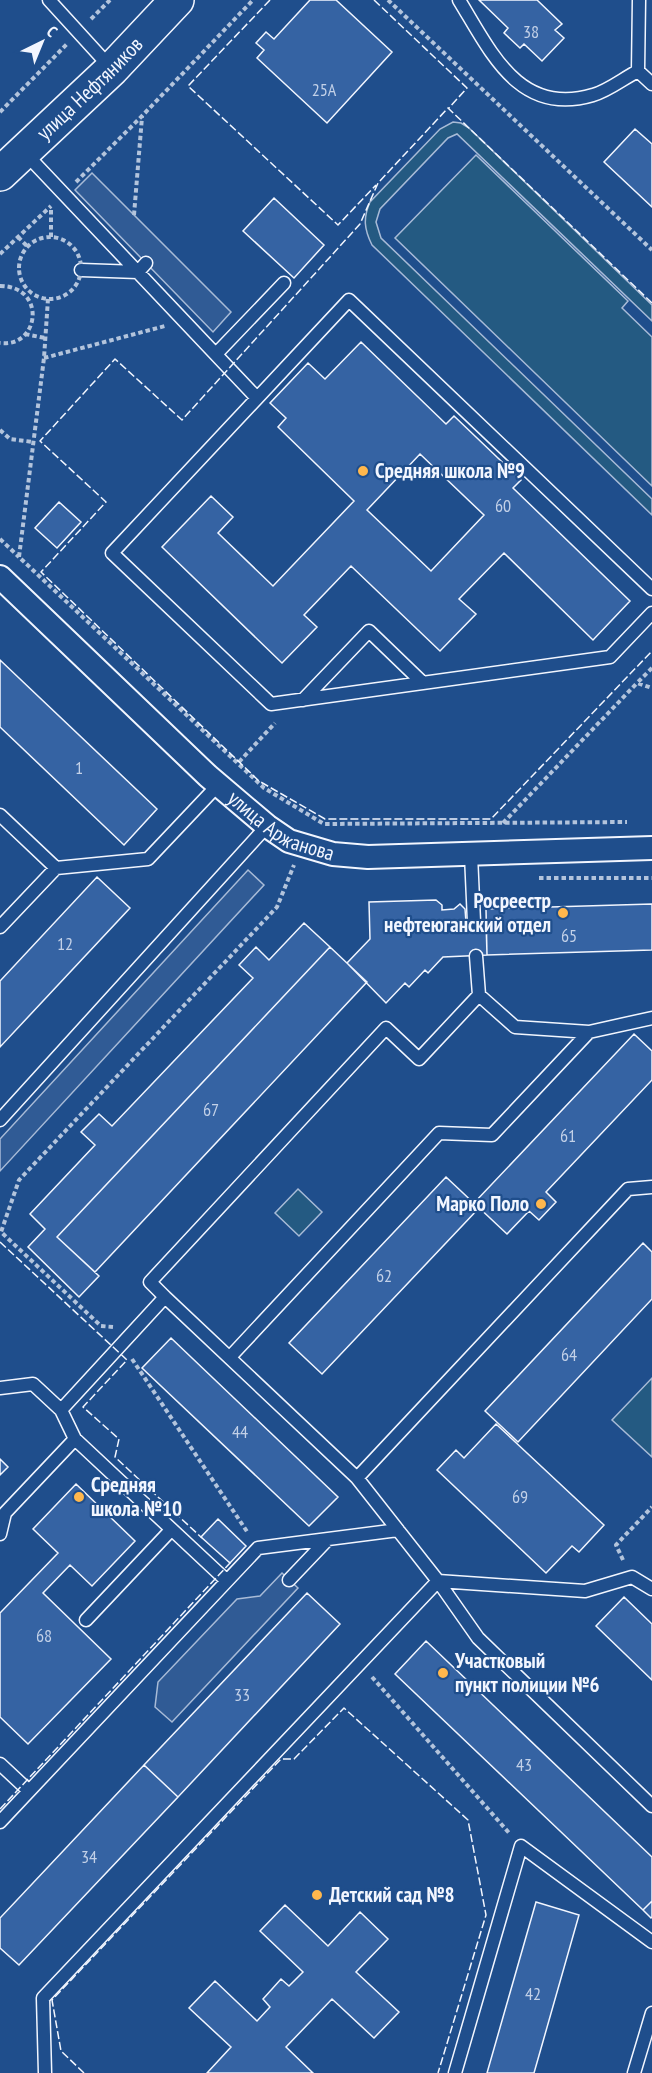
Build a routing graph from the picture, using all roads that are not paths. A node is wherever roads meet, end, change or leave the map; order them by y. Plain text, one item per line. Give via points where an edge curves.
1 (49, 0) edge
2 (177, 0) edge
3 (459, 0) edge
4 (639, 0) edge
5 (112, 69) junction
6 (638, 71) junction
7 (652, 84) edge
8 (24, 152) junction
9 (0, 174) edge
10 (142, 267) junction
11 (81, 270) road end
12 (284, 283) dead end
13 (216, 354) junction
14 (257, 398) junction
15 (0, 577) edge
16 (652, 589) edge
17 (652, 613) edge
18 (423, 683) junction
19 (299, 701) junction
20 (218, 785) junction
21 (0, 815) edge
22 (267, 826) junction
23 (652, 848) edge
24 (471, 855) junction
25 (56, 868) junction
26 (474, 922) dead end
27 (0, 927) edge
28 (476, 956) dead end
29 (479, 995) junction
30 (652, 1018) edge
31 (588, 1032) junction
32 (0, 1120) edge
33 (652, 1187) edge
34 (165, 1297) junction
35 (230, 1357) junction
36 (0, 1388) edge
37 (61, 1410) junction
38 (75, 1438) junction
39 (357, 1478) junction
40 (171, 1530) junction
41 (398, 1530) junction
42 (0, 1533) edge
43 (328, 1539) junction
44 (289, 1580) dead end
45 (227, 1581) junction
46 (438, 1581) junction
47 (652, 1589) edge
48 (86, 1620) dead end
49 (0, 1764) edge
50 (29, 1791) junction
51 (652, 1806) edge
52 (0, 1822) edge
53 (652, 1942) edge
54 (652, 2013) edge
55 (45, 2073) edge
56 (455, 2073) edge
57 (634, 2073) edge

1 - 5 lane
2 - 5 main road, улица Нефтяников
3 - 6 lane via 495,59 517,83 536,94 556,100 594,95
4 - 6 lane
5 - 8 main road, улица Нефтяников
6 - 7 lane
8 - 9 main road, улица Нефтяников
8 - 10 lane
10 - 11 lane
10 - 13 lane
12 - 13 lane
13 - 14 lane
14 - 16 lane via 349,300
14 - 19 lane via 112,553 271,704
15 - 20 street, улица Аржанова
17 - 18 lane via 610,657
18 - 19 lane
18 - 19 lane via 369,631
20 - 22 street, улица Аржанова
20 - 25 lane via 148,859
21 - 25 lane
22 - 24 street, улица Аржанова via 289,841 333,854
22 - 32 lane
23 - 24 street, улица Аржанова
24 - 26 lane
25 - 27 lane
28 - 29 lane
29 - 31 lane via 515,1027
29 - 34 lane via 419,1059 386,1028 150,1282
30 - 31 lane
31 - 35 lane via 492,1135 438,1133
33 - 39 lane via 628,1189
34 - 35 lane
34 - 37 lane
35 - 39 lane
36 - 37 lane via 33,1384
37 - 38 lane
38 - 40 lane
38 - 42 lane via 5,1513
39 - 41 lane
40 - 45 lane
40 - 48 lane
41 - 43 lane
41 - 46 lane
43 - 44 lane
43 - 45 lane via 258,1548
45 - 50 lane
46 - 47 lane via 585,1591 632,1577
46 - 51 lane via 478,1638
46 - 55 lane via 43,1998
49 - 50 lane
50 - 52 lane
53 - 56 lane via 521,1846
54 - 57 lane

